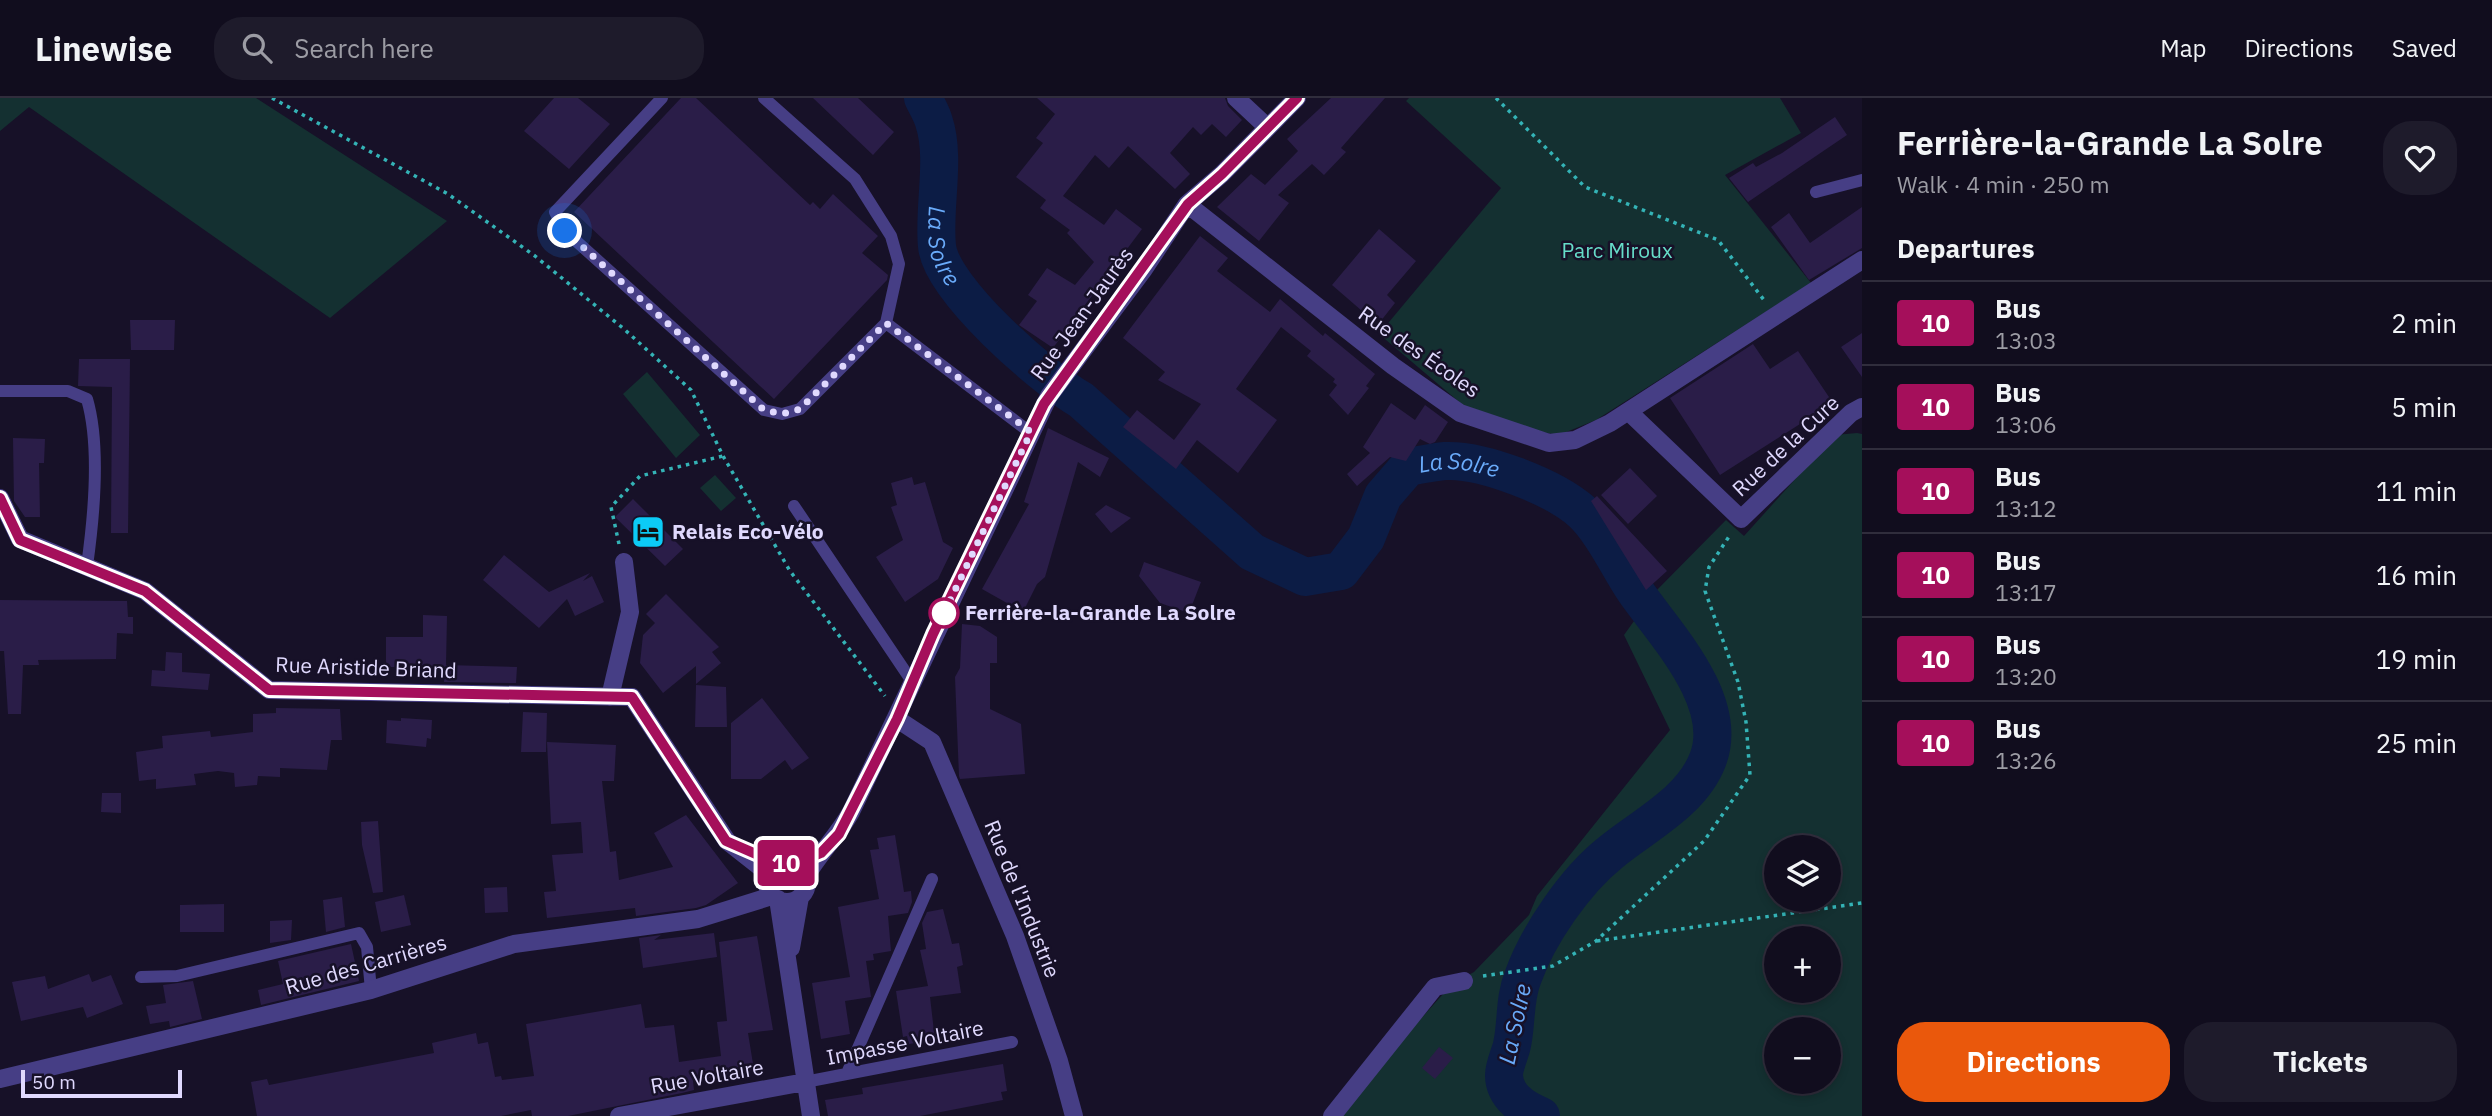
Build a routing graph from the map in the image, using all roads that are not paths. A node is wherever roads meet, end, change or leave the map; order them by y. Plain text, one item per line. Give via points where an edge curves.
1 (662, 98) edge
2 (764, 98) edge
3 (1236, 98) edge
4 (1297, 98) edge
5 (1267, 127) junction
6 (1862, 180) edge
7 (1816, 192) dead end
8 (1188, 204) junction
9 (1862, 260) edge
10 (886, 323) junction
11 (0, 391) edge
12 (1862, 407) edge
13 (1629, 412) junction
14 (1031, 432) junction
15 (0, 498) edge
16 (794, 506) dead end
17 (0, 538) edge
18 (20, 540) junction
19 (624, 562) road end
20 (87, 566) junction
21 (913, 683) junction
22 (610, 697) junction
23 (897, 719) junction
24 (781, 879) junction
25 (932, 879) dead end
26 (790, 958) junction
27 (141, 977) dead end
28 (1464, 981) road end
29 (372, 990) junction
30 (1012, 1042) dead end
31 (848, 1071) junction
32 (0, 1079) edge
33 (805, 1082) junction
34 (618, 1116) edge
35 (811, 1116) edge
36 (1074, 1116) edge
37 (1332, 1116) edge

1 - 10 lane via 555,212 565,231 764,410 782,414 800,409
2 - 10 lane via 855,179 891,236 899,264
3 - 5 street
4 - 5 street, Rue Jean-Jaurès
5 - 8 street, Rue Jean-Jaurès
6 - 7 lane
8 - 13 street, Rue des Écoles via 1393,366 1460,413 1549,443 1576,440
8 - 14 street, Rue Jean-Jaurès via 1062,377
9 - 13 street, Rue des Écoles
10 - 14 lane
11 - 20 lane via 68,391 87,399 94,423
12 - 13 street, Rue de la Cure via 1741,519
14 - 21 street, Rue Jean-Jaurès
15 - 18 street
16 - 21 lane
17 - 18 street, Rue Aristide Briand
18 - 20 street, Rue Aristide Briand
19 - 22 street via 630,612
20 - 22 street, Rue Aristide Briand via 145,591 269,690
21 - 23 street, Rue Jean-Jaurès
22 - 24 street, Rue Aristide Briand via 632,697 726,841
23 - 24 street, Rue Jean-Jaurès via 839,834 821,853
23 - 36 street, Rue de l'Industrie via 932,742 1015,936
24 - 26 street
24 - 26 street via 807,883 800,897
24 - 29 street, Rue des Carrières via 746,905 698,919 514,944
25 - 31 lane
26 - 33 street
27 - 29 lane via 177,976 359,933 366,947
28 - 37 street via 1435,987
29 - 32 street, Rue des Carrières
30 - 31 lane, Impasse Voltaire
31 - 33 lane, Impasse Voltaire
33 - 34 street, Rue Voltaire
33 - 35 street

